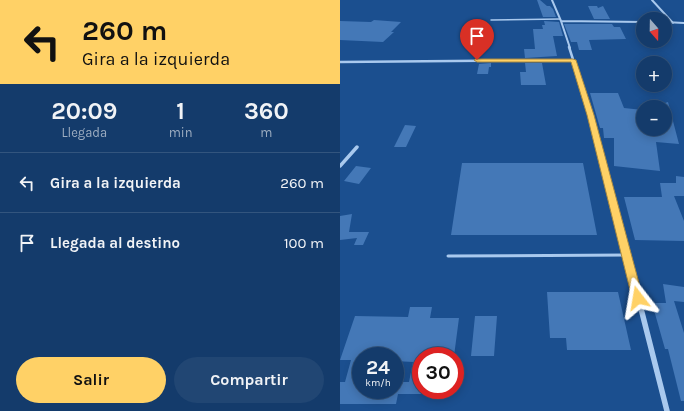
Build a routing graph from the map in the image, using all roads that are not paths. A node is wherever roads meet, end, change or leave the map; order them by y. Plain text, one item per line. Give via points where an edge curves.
1 (552, 0) edge
2 (652, 0) edge
3 (491, 20) dead end
4 (560, 20) junction
5 (636, 22) edge
6 (673, 23) joint
7 (684, 23) edge
8 (573, 60) junction
9 (340, 62) edge
10 (357, 147) dead end
11 (340, 166) edge
12 (627, 255) junction
13 (448, 256) dead end
14 (667, 411) edge

1 - 4 street
2 - 6 street
3 - 4 lane
4 - 5 street
4 - 8 street
6 - 7 street
8 - 9 street
8 - 12 street via 591,115
10 - 11 street
12 - 13 lane
12 - 14 street

